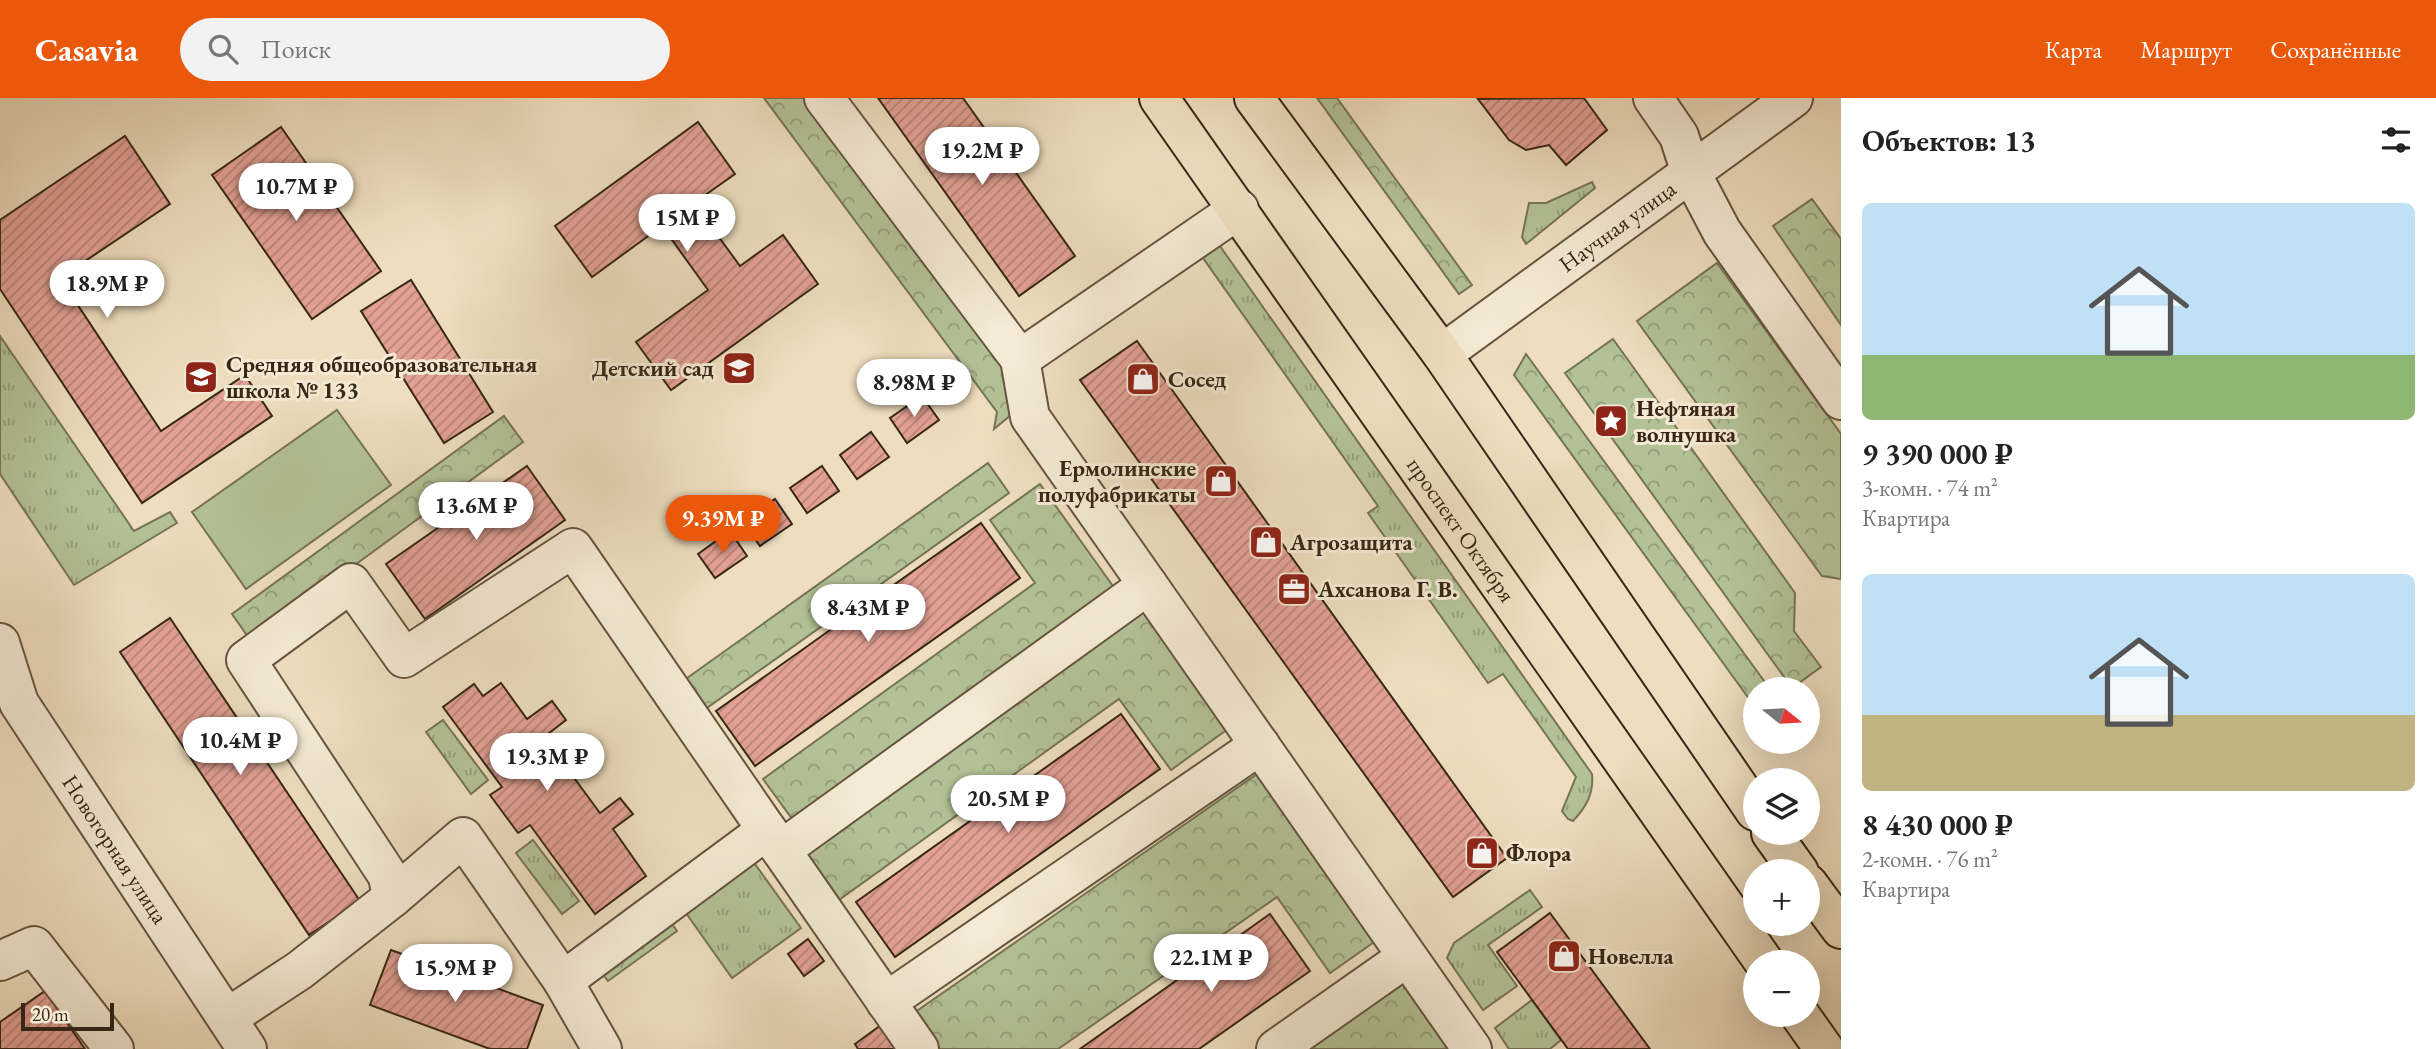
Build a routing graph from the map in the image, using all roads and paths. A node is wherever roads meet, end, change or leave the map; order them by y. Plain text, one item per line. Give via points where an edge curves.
1 (824, 98) edge
2 (1159, 98) edge
3 (1254, 98) edge
4 (1653, 98) edge
5 (1794, 98) edge
6 (1691, 173) junction
7 (1239, 209) junction
8 (1442, 354) junction
9 (1020, 359) junction
10 (1841, 400) edge
11 (1148, 584) junction
12 (0, 643) edge
13 (1260, 745) junction
14 (1743, 793) edge
15 (774, 840) junction
16 (392, 898) junction
17 (1820, 900) edge
18 (1841, 929) edge
19 (1756, 950) edge
20 (1408, 957) junction
21 (0, 961) edge
22 (563, 981) junction
23 (886, 1002) junction
24 (1808, 1027) edge
25 (237, 1034) edge
26 (596, 1047) edge
27 (114, 1049) edge
28 (919, 1049) edge
29 (1276, 1049) edge
30 (1472, 1049) edge
31 (1824, 1049) edge

1 - 9 street
2 - 7 main road, проспект Октября
3 - 8 main road
4 - 6 street via 1679,136
5 - 6 street, Научная улица
6 - 8 street, Научная улица
6 - 10 street via 1722,232
7 - 9 street
7 - 19 main road, проспект Октября
8 - 14 main road
9 - 11 street via 1030,417
11 - 13 street
11 - 15 street
12 - 25 street, Новогорная улица via 19,703
13 - 20 street
13 - 23 street
15 - 16 street via 573,548 404,658 351,583 246,660 388,876
15 - 22 street
15 - 23 street
16 - 22 street via 463,837
16 - 25 street via 300,970
17 - 18 main road
20 - 29 street
20 - 30 street
21 - 27 street via 34,946
22 - 26 street
23 - 28 street
24 - 31 main road

